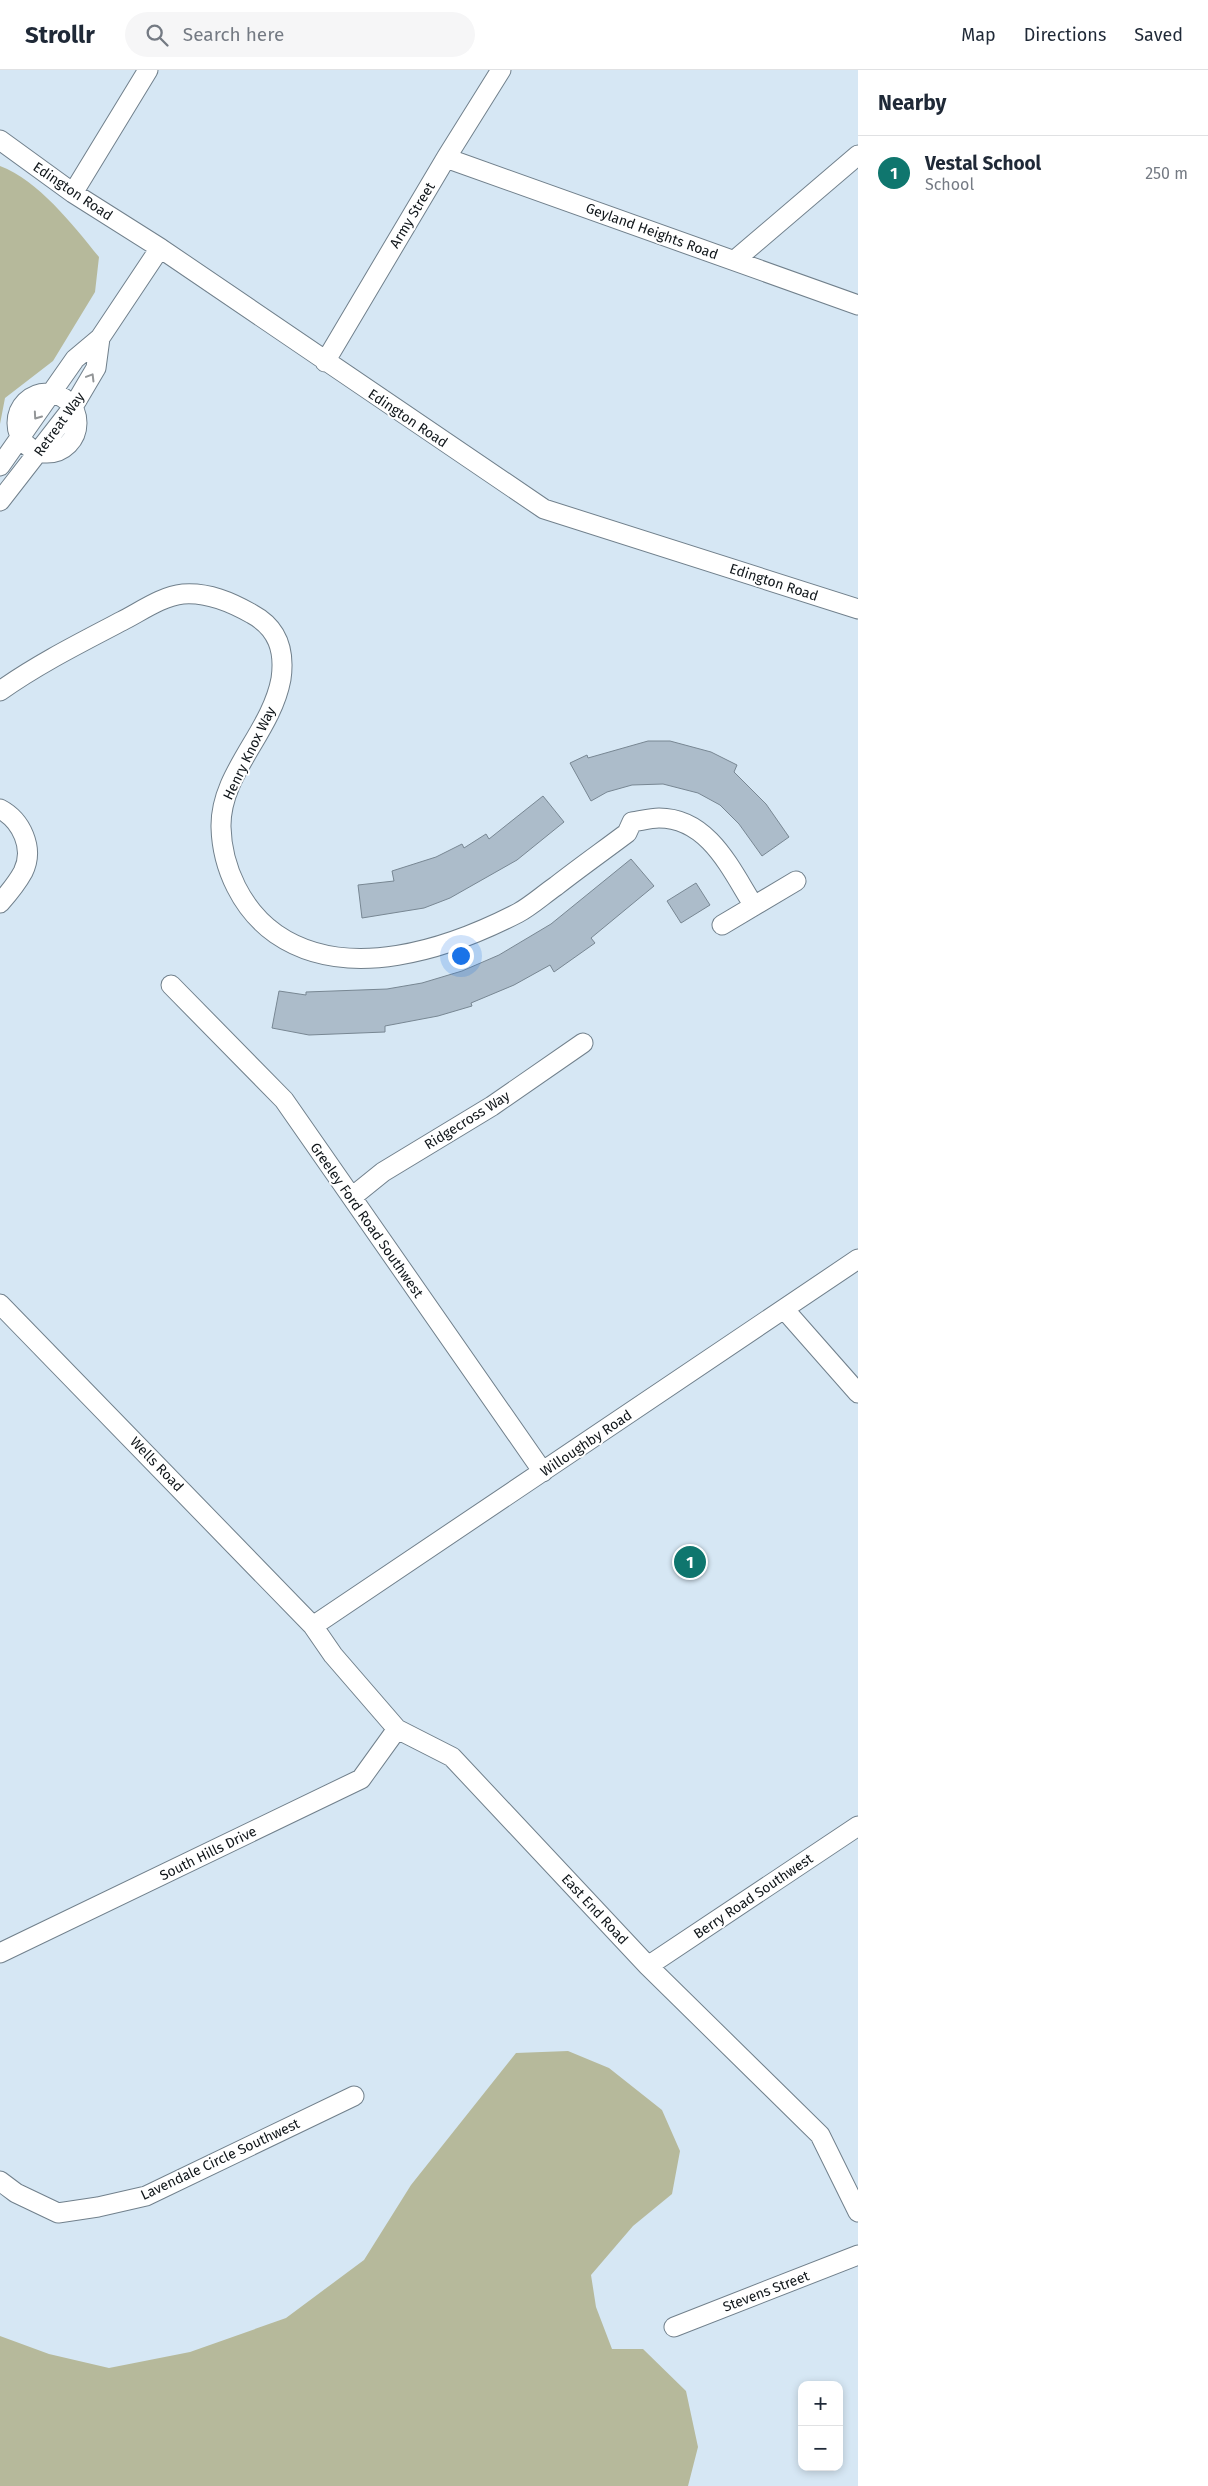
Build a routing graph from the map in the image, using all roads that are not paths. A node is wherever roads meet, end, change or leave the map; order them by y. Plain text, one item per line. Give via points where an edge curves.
1 (148, 70) edge
2 (502, 70) edge
3 (0, 140) edge
4 (858, 155) edge
5 (446, 158) junction
6 (74, 193) junction
7 (160, 248) junction
8 (735, 260) junction
9 (858, 305) edge
10 (100, 338) junction
11 (325, 362) junction
12 (53, 393) junction
13 (73, 407) junction
14 (21, 438) junction
15 (39, 452) junction
16 (0, 466) edge
17 (0, 501) edge
18 (858, 609) edge
19 (0, 691) edge
20 (0, 809) edge
21 (796, 881) dead end
22 (0, 903) edge
23 (754, 906) junction
24 (722, 925) dead end
25 (171, 985) dead end
26 (583, 1043) dead end
27 (352, 1197) junction
28 (858, 1259) edge
29 (0, 1304) edge
30 (784, 1309) junction
31 (858, 1393) edge
32 (543, 1472) junction
33 (313, 1626) junction
34 (397, 1729) junction
35 (858, 1826) edge
36 (0, 1953) edge
37 (648, 1966) junction
38 (354, 2096) dead end
39 (0, 2181) edge
40 (858, 2212) edge
41 (858, 2255) edge
42 (674, 2327) dead end

1 - 6 street
2 - 5 street, Army Street
3 - 6 street, Edington Road
4 - 8 street
5 - 8 street, Geyland Heights Road
5 - 11 street, Army Street
6 - 7 street, Edington Road
7 - 10 street, Retreat Way
7 - 11 street, Edington Road
8 - 9 street, Geyland Heights Road
10 - 12 street, Retreat Way via 75,359
13 -> 10 street, Retreat Way via 96,368
11 - 18 street, Edington Road via 544,509
12 - 13 street
12 -> 14 street via 41,393 22,405 17,427
13 - 15 street, Retreat Way
14 - 15 street
14 - 16 street, Retreat Way
15 - 17 street, Retreat Way
19 - 23 street, Henry Knox Way via 66,650 181,594 202,594 233,603 274,630 282,652 280,679 275,700 257,740 224,796 221,827 226,861 238,892 260,922 289,943 322,955 356,958 406,954 455,941 520,912 627,833 632,822 659,818 685,823 703,833 720,852
20 - 22 street via 12,815 28,848 24,870
21 - 23 street
23 - 24 street
25 - 27 street, Greeley Ford Road Southwest via 284,1100
26 - 27 street, Ridgecross Way via 492,1106 382,1172
27 - 32 street, Greeley Ford Road Southwest
28 - 30 street, Willoughby Road
29 - 33 street, Wells Road
30 - 31 street
30 - 32 street, Willoughby Road
32 - 33 street, Willoughby Road
33 - 34 street, East End Road via 333,1655
34 - 36 street, South Hills Drive via 362,1779
34 - 37 street, East End Road via 452,1757
35 - 37 street, Berry Road Southwest
37 - 40 street, East End Road via 820,2135
38 - 39 street, Lavendale Circle Southwest via 146,2196 58,2213 16,2193
41 - 42 street, Stevens Street

